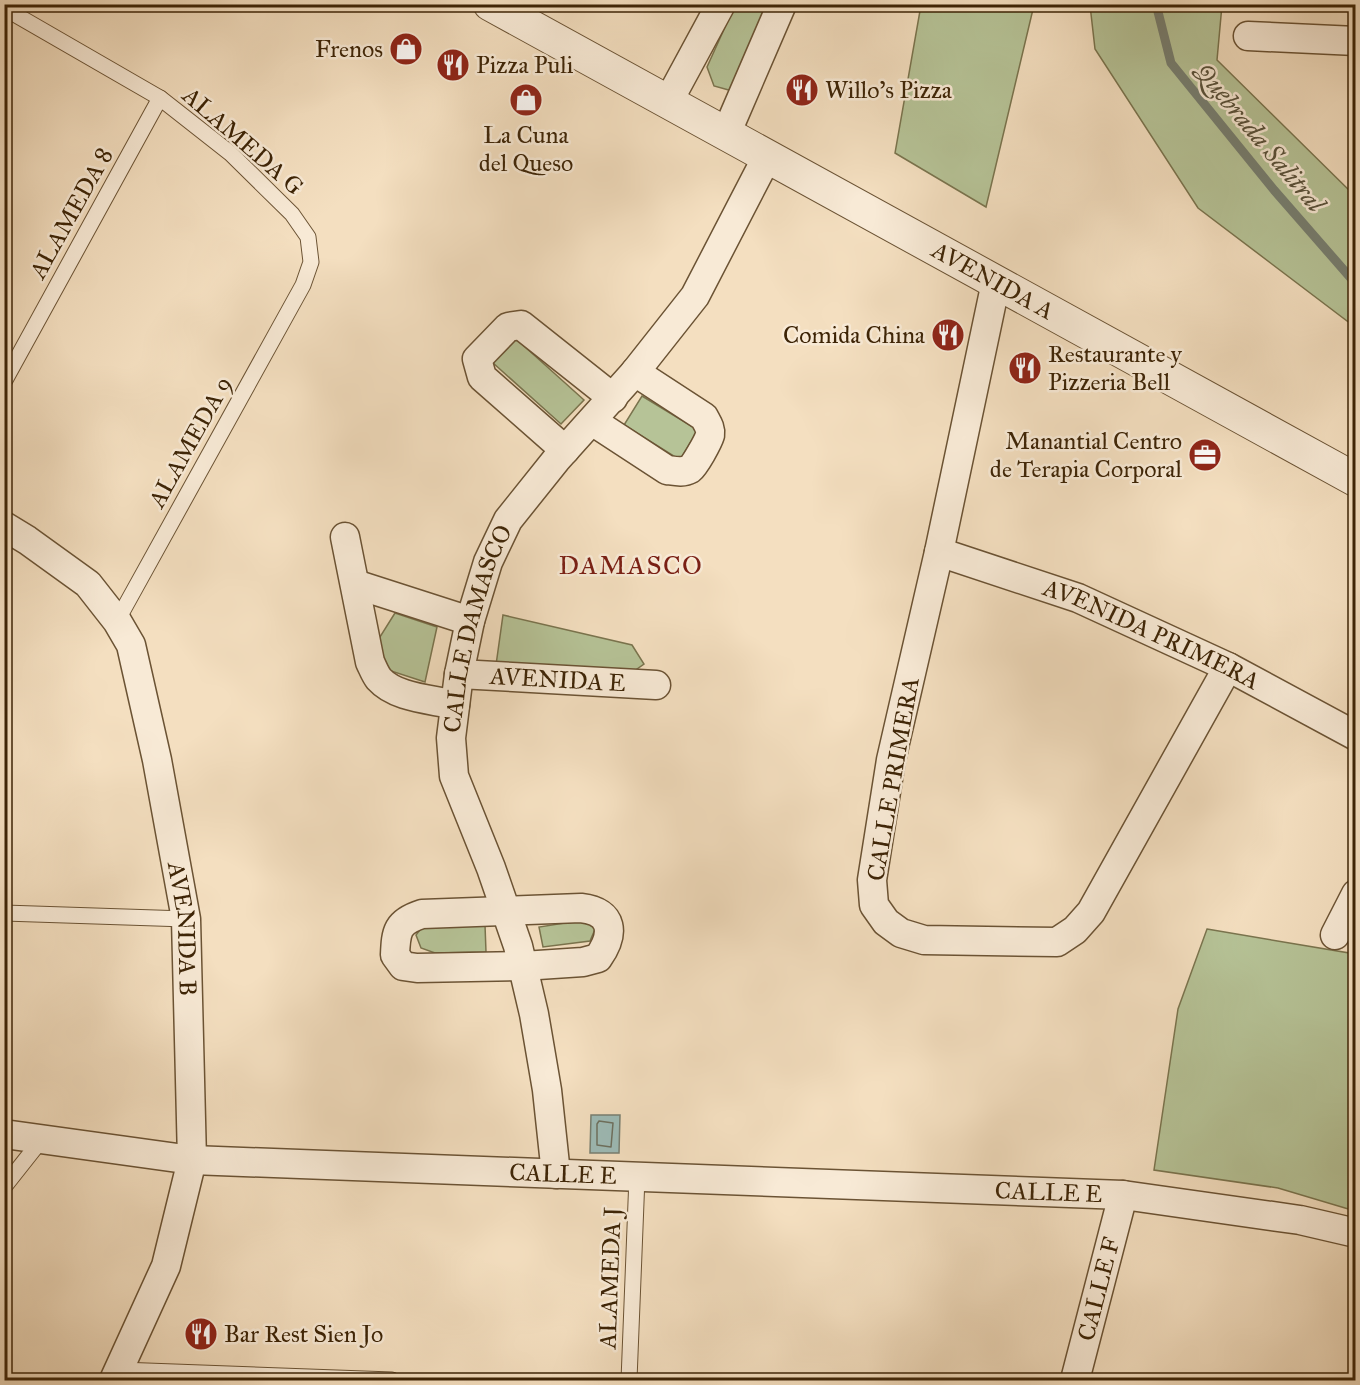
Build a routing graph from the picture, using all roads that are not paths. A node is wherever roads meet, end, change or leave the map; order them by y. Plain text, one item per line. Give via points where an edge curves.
1 (490, 4) edge
2 (721, 4) edge
3 (782, 4) edge
4 (4, 8) edge
5 (1248, 36) dead end
6 (1356, 41) edge
7 (160, 98) junction
8 (668, 102) junction
9 (726, 134) junction
10 (767, 157) junction
11 (996, 282) junction
12 (303, 285) joint
13 (635, 372) junction
14 (4, 382) edge
15 (613, 398) junction
16 (592, 421) junction
17 (565, 450) junction
18 (1356, 480) edge
19 (4, 526) edge
20 (345, 537) dead end
21 (939, 552) junction
22 (355, 584) junction
23 (117, 621) junction
24 (470, 621) junction
25 (1228, 667) junction
26 (459, 674) junction
27 (656, 685) dead end
28 (455, 705) junction
29 (1356, 736) edge
30 (1356, 894) edge
31 (506, 911) junction
32 (4, 913) edge
33 (186, 920) junction
34 (1335, 935) dead end
35 (523, 966) junction
36 (4, 1134) edge
37 (42, 1139) junction
38 (192, 1160) junction
39 (556, 1174) junction
40 (637, 1177) junction
41 (4, 1187) edge
42 (1123, 1195) junction
43 (1356, 1233) edge
44 (117, 1375) edge
45 (392, 1380) edge
46 (629, 1380) edge
47 (1075, 1380) edge

1 - 8 street, AVENIDA A
2 - 8 street
3 - 9 street
4 - 7 lane, ALAMEDA G
5 - 6 street
7 - 12 lane, ALAMEDA G via 230,153 292,214 308,237 311,262
7 - 14 lane, ALAMEDA 8
8 - 9 street, AVENIDA A
9 - 10 street, AVENIDA A
10 - 11 street, AVENIDA A
10 - 13 street, CALLE DAMASCO via 695,296
11 - 18 street, AVENIDA A
11 - 21 street, CALLE PRIMERA
12 - 23 lane, ALAMEDA 9
13 - 15 street, CALLE DAMASCO
13 - 16 street via 704,417 710,435 695,464 689,470 667,470
15 - 16 street, CALLE DAMASCO
15 - 17 street via 521,325 508,327 477,359 482,377
16 - 17 street, CALLE DAMASCO
17 - 24 street, CALLE DAMASCO via 508,520 488,562
19 - 23 street, AVENIDA B via 88,584
20 - 22 street
21 - 25 street, AVENIDA PRIMERA via 1078,598
21 - 25 street, CALLE PRIMERA via 891,760 872,880 873,905 901,933 924,940 1057,942 1075,930 1091,912
22 - 24 street
22 - 28 street via 370,662 377,677 398,692
23 - 33 street, AVENIDA B via 130,645 136,668
24 - 26 street, CALLE DAMASCO
25 - 29 street, AVENIDA PRIMERA
26 - 27 street, AVENIDA E
26 - 28 street, CALLE DAMASCO
28 - 31 street, CALLE DAMASCO via 451,738 454,776
30 - 34 street
31 - 35 street, CALLE DAMASCO
31 - 35 street via 581,908 603,915 609,924 606,948 598,958
31 - 35 street via 407,918 398,929 395,956 403,966 417,968
32 - 33 lane
33 - 38 street, AVENIDA B
35 - 39 street, CALLE DAMASCO via 547,1089
36 - 37 street, CALLE E
37 - 38 street, CALLE E
37 - 41 lane
38 - 39 street, CALLE E
38 - 44 street, AVENIDA B via 166,1266
39 - 40 street, CALLE E
40 - 42 street, CALLE E
40 - 46 lane, ALAMEDA J
42 - 43 street, CALLE E via 1300,1220
42 - 47 street, CALLE F
44 - 45 lane

